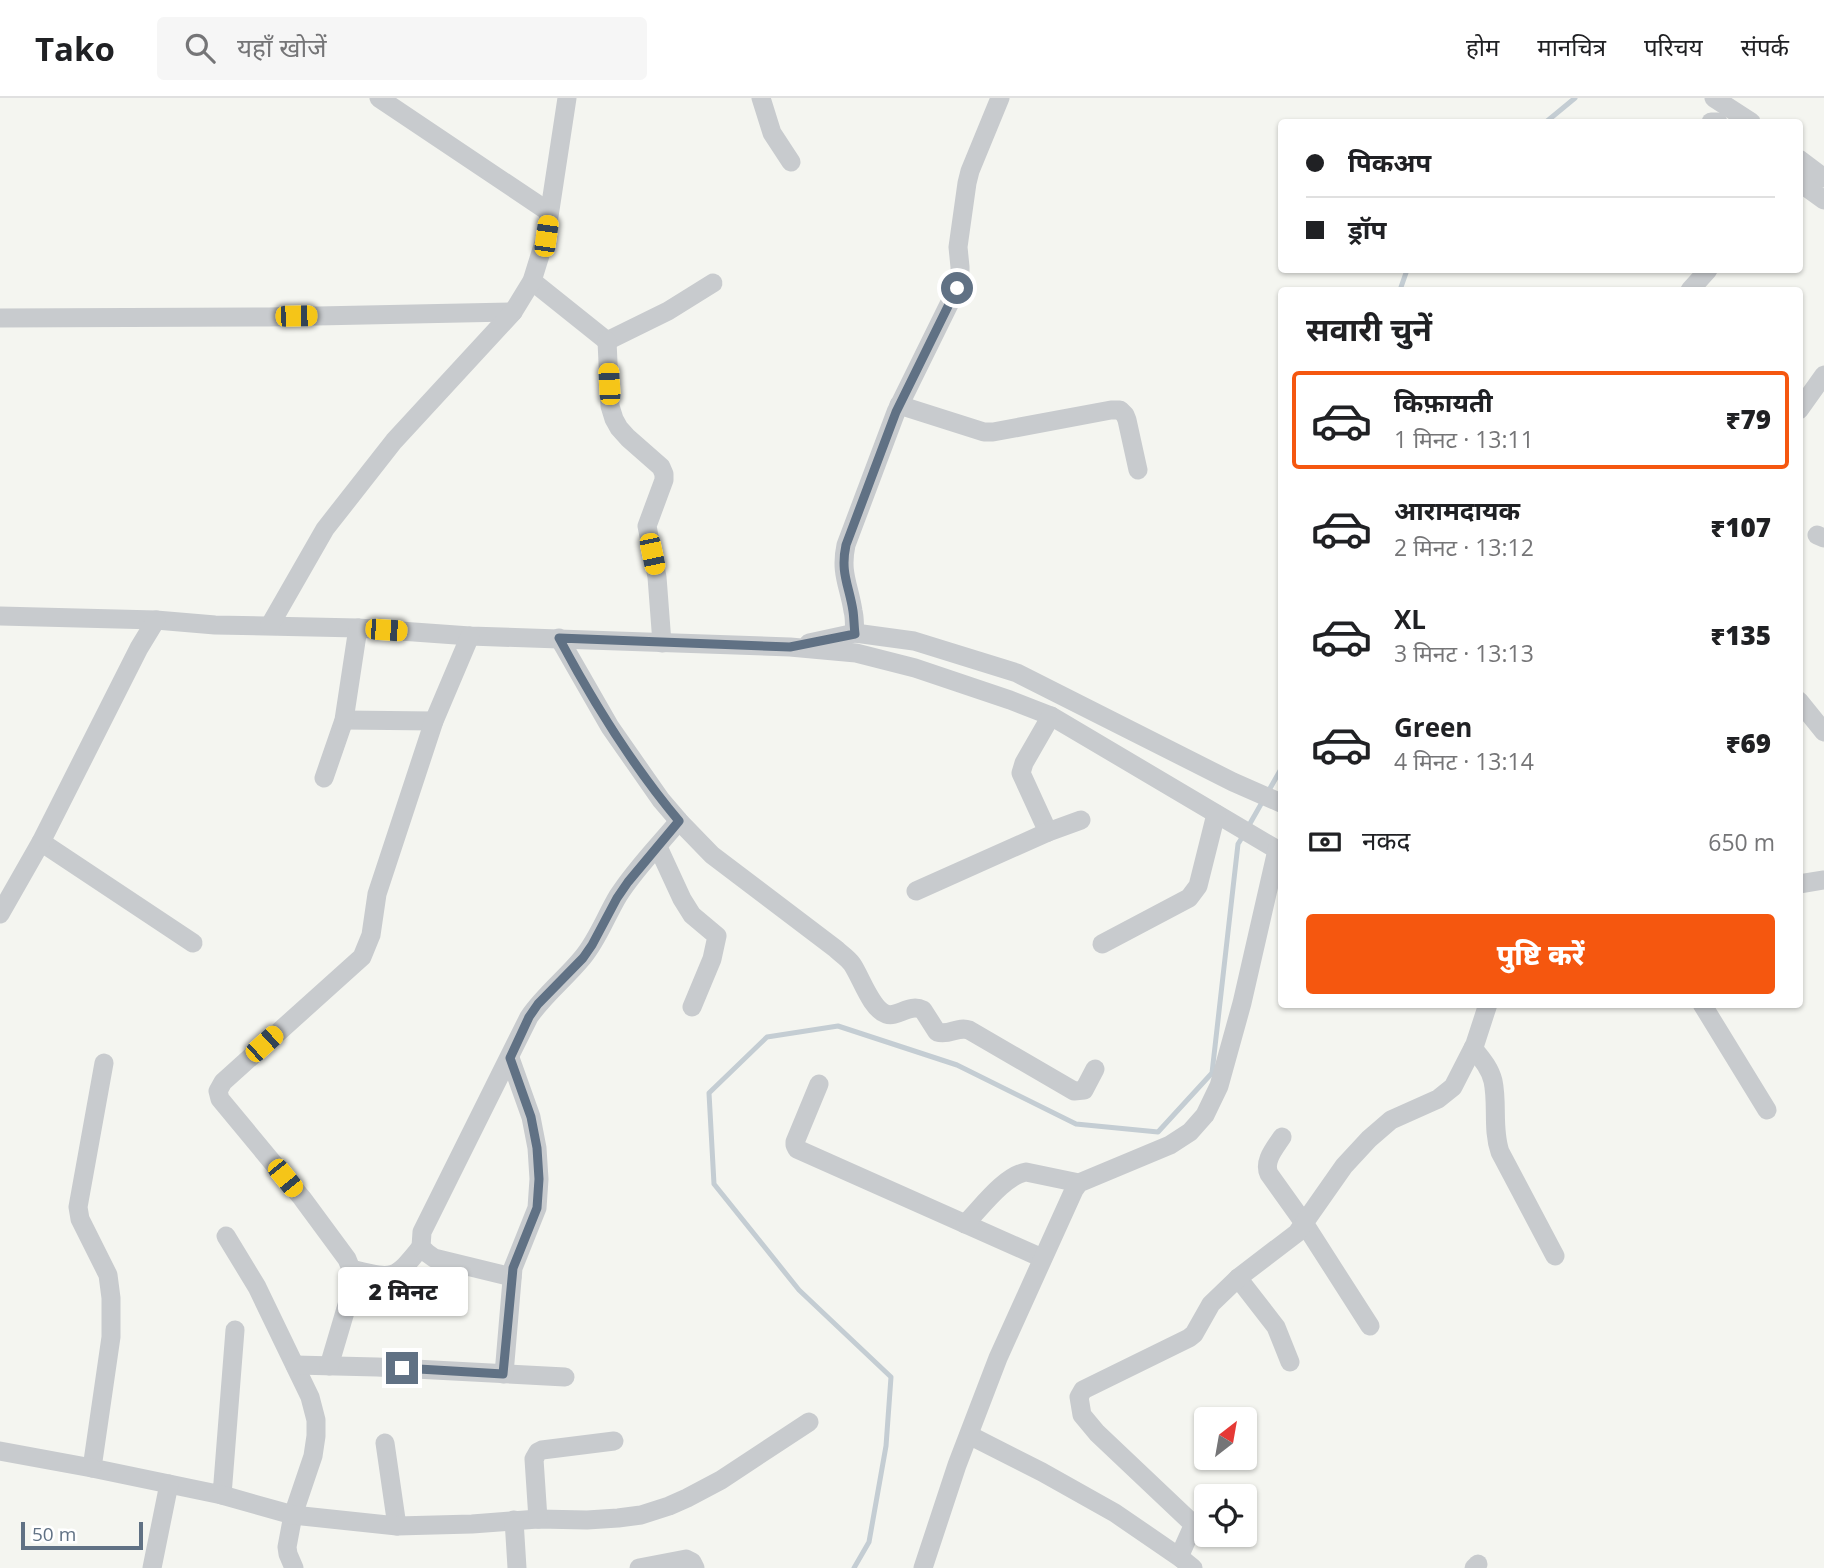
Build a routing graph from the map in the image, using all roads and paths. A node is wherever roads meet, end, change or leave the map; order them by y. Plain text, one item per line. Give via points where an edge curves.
1 (379, 98) edge
2 (567, 98) edge
3 (761, 98) edge
4 (1000, 98) edge
5 (1714, 98) edge
6 (1746, 119) edge
7 (791, 162) dead end
8 (1803, 162) edge
9 (1824, 178) edge
10 (1803, 185) edge
11 (1824, 200) edge
12 (549, 212) junction
13 (1705, 273) edge
14 (532, 281) junction
15 (713, 283) dead end
16 (1693, 287) edge
17 (513, 312) junction
18 (0, 318) edge
19 (607, 341) junction
20 (1824, 375) edge
21 (900, 405) junction
22 (1810, 405) edge
23 (1138, 470) dead end
24 (0, 617) edge
25 (156, 620) junction
26 (270, 625) junction
27 (358, 628) junction
28 (855, 634) junction
29 (470, 636) junction
30 (559, 638) junction
31 (662, 643) junction
32 (790, 647) junction
33 (1803, 706) edge
34 (1051, 716) junction
35 (344, 720) junction
36 (434, 722) junction
37 (1824, 733) edge
38 (324, 778) dead end
39 (1278, 802) edge
40 (1223, 818) junction
41 (1081, 820) dead end
42 (679, 821) junction
43 (1048, 832) junction
44 (41, 842) junction
45 (658, 847) junction
46 (1278, 850) edge
47 (1278, 855) edge
48 (1824, 880) edge
49 (1803, 883) edge
50 (916, 891) dead end
51 (1, 909) edge
52 (193, 943) dead end
53 (1102, 944) dead end
54 (692, 1007) dead end
55 (1487, 1008) edge
56 (1704, 1008) edge
57 (1474, 1048) junction
58 (510, 1058) junction
59 (104, 1063) dead end
60 (1096, 1069) dead end
61 (819, 1084) dead end
62 (1767, 1110) dead end
63 (1282, 1137) dead end
64 (1079, 1183) junction
65 (1304, 1223) junction
66 (965, 1224) junction
67 (226, 1236) dead end
68 (421, 1247) junction
69 (1555, 1256) dead end
70 (1042, 1258) junction
71 (351, 1269) junction
72 (512, 1277) junction
73 (1238, 1279) junction
74 (1370, 1325) dead end
75 (235, 1330) dead end
76 (1290, 1362) dead end
77 (295, 1366) junction
78 (329, 1366) junction
79 (503, 1374) junction
80 (565, 1377) dead end
81 (809, 1422) dead end
82 (969, 1435) junction
83 (614, 1441) dead end
84 (385, 1443) dead end
85 (0, 1451) edge
86 (92, 1468) junction
87 (169, 1484) junction
88 (222, 1494) junction
89 (293, 1515) junction
90 (538, 1519) junction
91 (514, 1520) junction
92 (397, 1526) junction
93 (1188, 1564) edge
94 (152, 1568) edge
95 (294, 1568) edge
96 (517, 1568) edge
97 (639, 1568) edge
98 (695, 1568) edge
99 (923, 1568) edge

1 - 12 street
2 - 12 street
3 - 7 street via 772,133
4 - 21 street via 967,183 957,288
5 - 6 street
8 - 9 street
10 - 11 street
12 - 14 street
13 - 16 street
14 - 17 street
14 - 19 street
15 - 19 street
17 - 18 street
17 - 26 street via 394,441 325,529
19 - 31 street via 614,419 664,474 647,526
20 - 22 street
21 - 23 street via 984,432 1120,410 1127,420
21 - 28 street via 843,558
24 - 25 street
25 - 26 street
25 - 44 street
26 - 27 street
27 - 29 street
27 - 35 street
28 - 32 street
28 - 39 street via 914,641 1017,673
29 - 30 street
29 - 36 street
30 - 31 street
30 - 42 street via 610,727
31 - 32 street
32 - 34 street via 856,653 915,668
33 - 37 street
34 - 40 street
34 - 43 street via 1021,773
35 - 36 street
35 - 38 street
36 - 71 street via 377,894 362,957 218,1091
40 - 46 street
40 - 53 street via 1198,886 1189,898
41 - 43 street
42 - 45 street
42 - 60 street via 712,855 850,962 884,1014 920,1008 937,1032 969,1030 1074,1091 1084,1090
43 - 50 street
44 - 51 street
44 - 52 street
45 - 54 street via 692,915 717,936
45 - 58 street via 617,898 583,958 538,1004
47 - 64 street via 1219,1086 1205,1115 1170,1145
48 - 49 street
55 - 57 street
56 - 62 street
57 - 65 street via 1452,1087 1438,1099 1391,1120 1368,1139
57 - 69 street via 1492,1078 1500,1152
58 - 68 street via 422,1232
58 - 72 street via 531,1117 539,1179 537,1208
59 - 86 street via 78,1208 108,1275 111,1298 111,1336
61 - 66 street via 795,1142 797,1149
63 - 65 street via 1267,1169
64 - 66 street via 1020,1173 1006,1181
64 - 70 street
65 - 73 street via 1293,1237
65 - 74 street
66 - 70 street
67 - 77 street
68 - 71 street via 392,1275
68 - 72 street via 434,1258
70 - 82 street
71 - 78 street via 350,1294
72 - 79 street
73 - 76 street via 1276,1327
73 - 93 street via 1211,1304 1189,1338 1083,1390 1079,1397 1082,1415 1097,1433 1192,1523 1180,1552
75 - 88 street
77 - 78 street
77 - 89 street via 310,1397 316,1436
78 - 79 street
79 - 80 street
81 - 90 street via 721,1479 668,1506 618,1518
82 - 93 street via 1115,1513
82 - 99 street
83 - 90 street via 538,1452 534,1459
84 - 92 street
85 - 86 street
86 - 87 street
87 - 88 street
87 - 94 street
88 - 89 street
89 - 92 street
89 - 95 street via 287,1547
90 - 91 street
91 - 92 street
91 - 96 street
97 - 98 street via 686,1559

